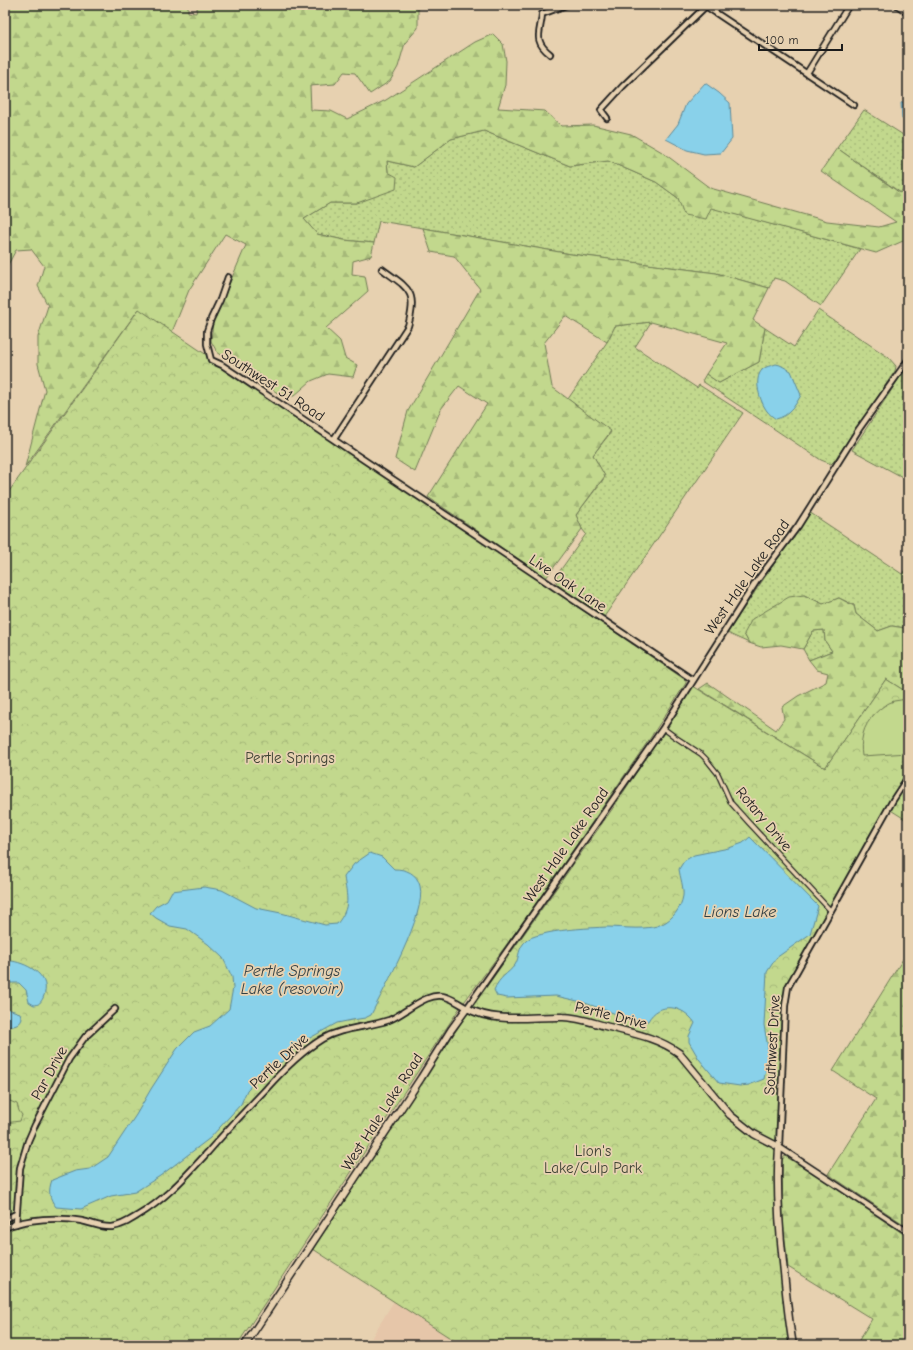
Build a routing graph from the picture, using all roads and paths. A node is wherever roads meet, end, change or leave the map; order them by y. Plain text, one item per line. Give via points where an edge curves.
1 (566, 5) edge
2 (705, 5) edge
3 (849, 5) edge
4 (898, 5) edge
5 (908, 12) edge
6 (550, 54) dead end
7 (806, 73) junction
8 (854, 106) dead end
9 (607, 118) dead end
10 (382, 269) dead end
11 (228, 277) dead end
12 (908, 360) edge
13 (334, 439) junction
14 (430, 504) joint
15 (692, 680) junction
16 (662, 728) junction
17 (908, 777) edge
18 (905, 785) edge
19 (830, 911) junction
20 (115, 1008) dead end
21 (467, 1008) junction
22 (779, 1147) junction
23 (16, 1214) junction
24 (5, 1219) edge
25 (16, 1224) junction
26 (5, 1228) edge
27 (908, 1232) edge
28 (245, 1345) edge
29 (793, 1345) edge

1 - 6 street via 542,14 538,38 543,49
2 - 7 street
2 - 9 street via 601,110
3 - 7 street
4 - 5 street
7 - 8 street
10 - 13 street, Southwest 51 Road via 400,282 411,295 411,316 408,326
11 - 13 street, Southwest 51 Road via 207,331 211,360
12 - 15 street, West Hale Lake Road via 859,429 798,526 756,582
13 - 14 street, Southwest 51 Road
14 - 15 street, Live Oak Lane
15 - 16 street, West Hale Lake Road
16 - 19 street, Rotary Drive via 706,759 718,774 731,802
16 - 21 street, West Hale Lake Road
17 - 18 street, Southwest Drive
18 - 19 street, Southwest Drive
19 - 22 street, Southwest Drive via 792,978 786,994
20 - 23 street, Par Drive via 85,1037 70,1058 35,1125 22,1161
21 - 22 street, Pertle Drive via 483,1015 511,1018 573,1018 668,1045 679,1053 730,1115 754,1134
21 - 25 street, Pertle Drive via 438,995 429,997 387,1020 347,1029 321,1040 277,1077 166,1195 123,1224 103,1227 83,1221 48,1219
21 - 28 street, West Hale Lake Road
22 - 27 street
22 - 29 street, Southwest Drive via 779,1224 788,1320
23 - 24 street
23 - 25 street, Par Drive
25 - 26 street, Pertle Drive

